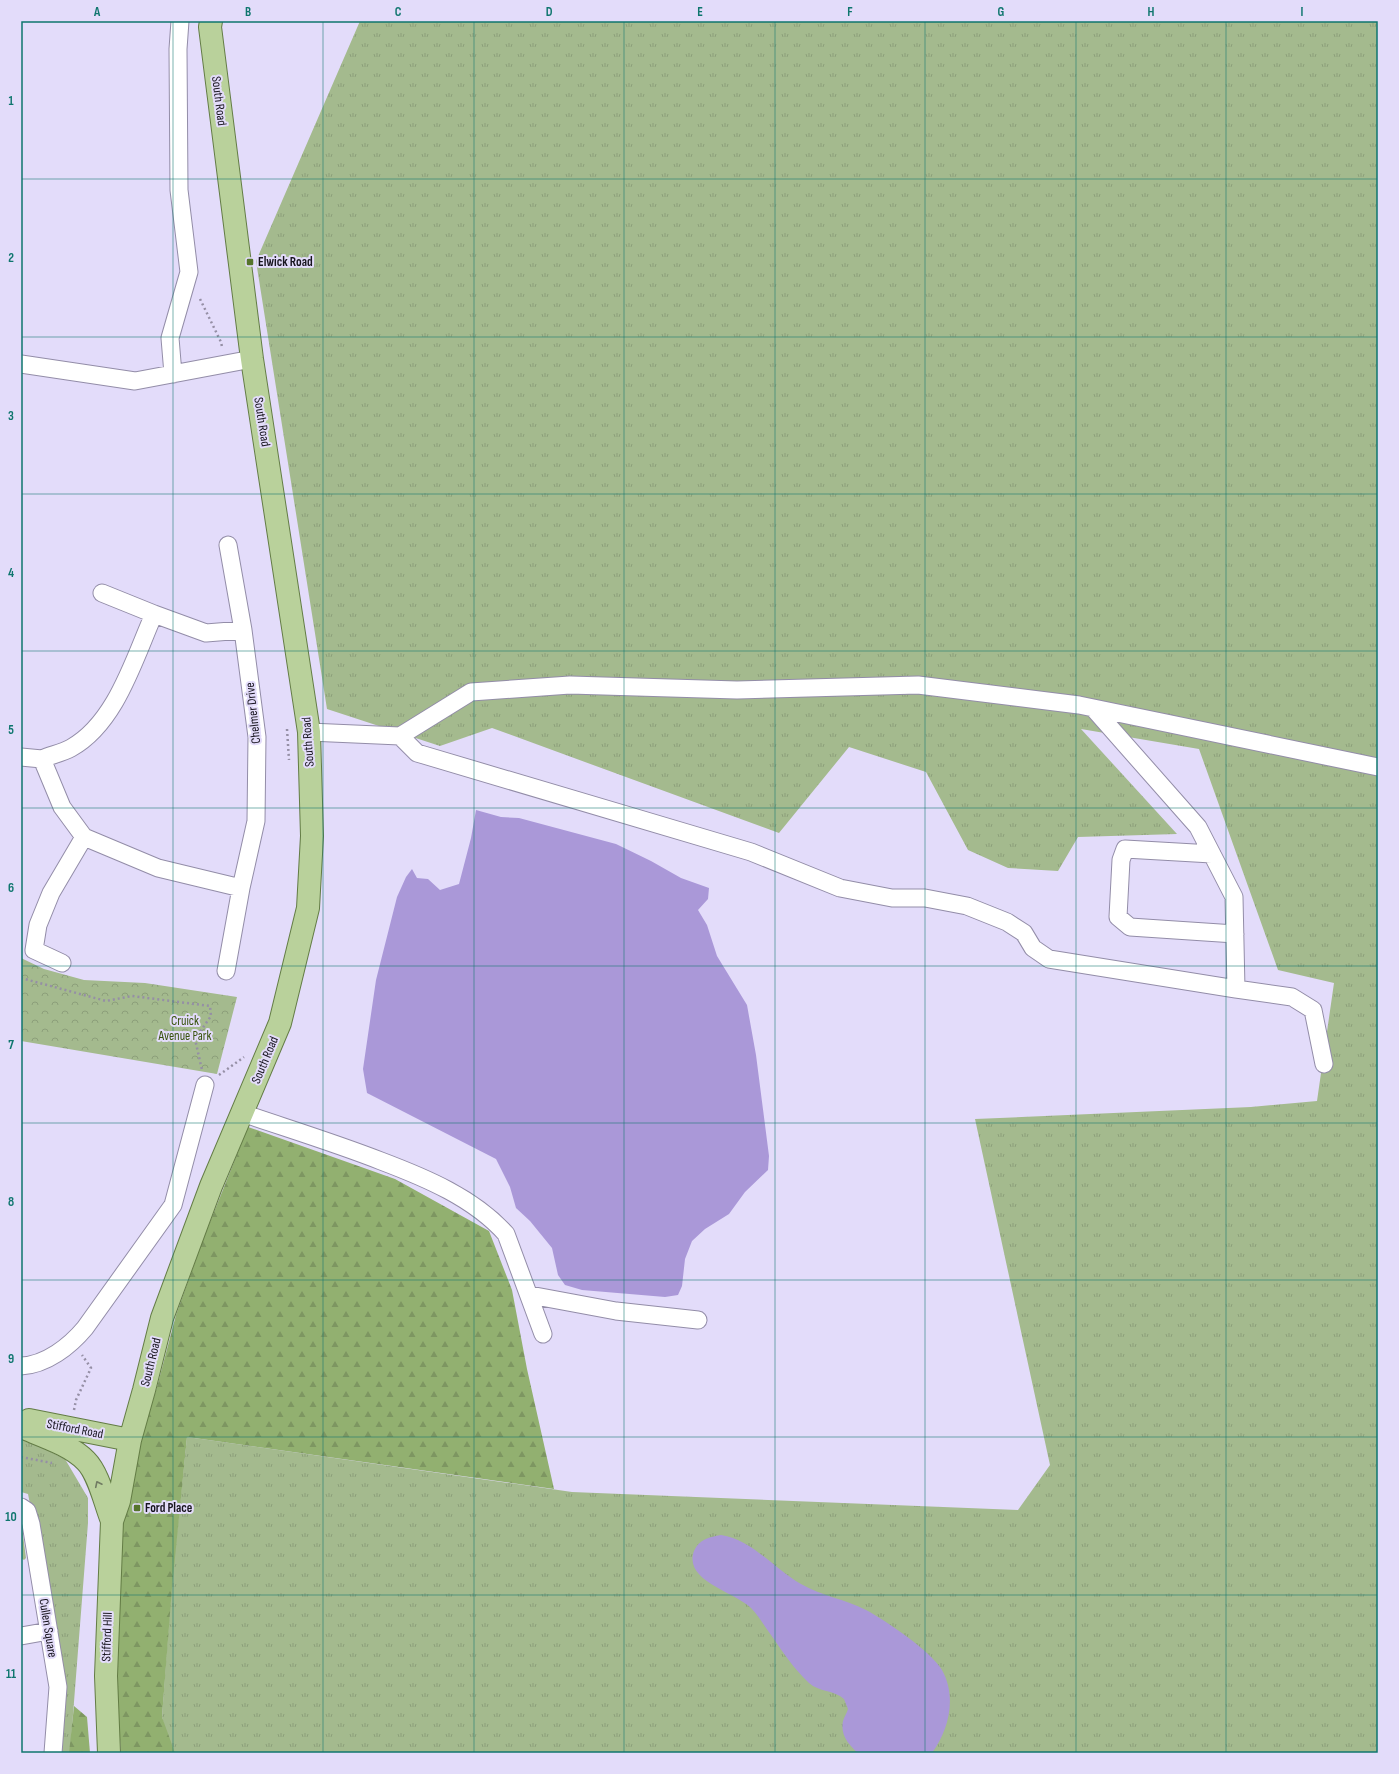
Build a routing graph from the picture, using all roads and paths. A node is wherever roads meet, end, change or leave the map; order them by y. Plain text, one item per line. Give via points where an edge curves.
1 (180, 21) edge
2 (211, 21) edge
3 (252, 359) junction
4 (21, 364) edge
5 (173, 374) junction
6 (228, 545) dead end
7 (102, 592) dead end
8 (154, 614) junction
9 (243, 630) junction
10 (1093, 708) junction
11 (309, 732) junction
12 (400, 736) junction
13 (21, 757) edge
14 (42, 759) junction
15 (1378, 767) edge
16 (84, 837) junction
17 (1212, 854) junction
18 (241, 888) junction
19 (1235, 934) junction
20 (28, 949) edge
21 (62, 963) dead end
22 (226, 971) dead end
23 (21, 978) edge
24 (1236, 989) junction
25 (1324, 1064) dead end
26 (205, 1085) joint
27 (242, 1113) junction
28 (530, 1295) junction
29 (698, 1320) dead end
30 (543, 1334) dead end
31 (73, 1342) junction
32 (21, 1366) edge
33 (21, 1419) edge
34 (21, 1427) edge
35 (71, 1428) junction
36 (130, 1440) junction
37 (78, 1456) junction
38 (21, 1457) edge
39 (21, 1507) edge
40 (112, 1521) junction
41 (49, 1631) junction
42 (21, 1636) edge
43 (53, 1753) edge
44 (108, 1753) edge

1 - 5 street via 179,190 189,272 170,338
2 - 3 main road, South Road
3 - 5 street
3 - 11 main road, South Road
4 - 5 street via 135,381
6 - 9 street, Chelmer Drive
7 - 8 street
8 - 9 street via 206,634
8 - 14 street via 112,708 95,730 71,748
9 - 18 street, Chelmer Drive via 257,737 256,821
10 - 12 street via 918,685 737,690 570,685 471,692
10 - 15 street
10 - 17 street via 1198,827
11 - 12 street
11 - 27 main road, South Road via 312,836 308,908 280,1023
12 - 24 street via 417,753 752,852 840,888 892,898 925,898 967,906 1007,922 1024,933 1033,948 1049,959
13 - 14 street
14 - 16 street via 62,806
16 - 18 street via 158,868
16 - 20 street via 51,893
17 - 19 street via 1234,896
17 - 19 street via 1125,850 1121,860 1118,917 1130,927
18 - 22 street, Chelmer Drive
19 - 24 street
20 - 21 street
23 - 26 path via 106,1001 132,996 210,1006 211,1016 195,1039
24 - 25 street via 1292,997 1313,1010
26 - 31 street via 173,1205
27 - 28 street via 415,1174 466,1201 495,1222 506,1234
27 - 36 main road, South Road via 211,1186 162,1318
28 - 29 street via 616,1311
28 - 30 street
31 - 32 street via 38,1362
31 - 35 path via 91,1368 76,1400
33 - 35 main road, Stifford Road
34 - 37 main road, Stifford Hill via 60,1444
35 - 36 main road, Stifford Road
36 - 40 main road, Stifford Hill via 119,1501
37 - 38 path via 76,1467
40 -> 37 main road, Stifford Hill via 101,1489 87,1462
39 - 41 street, Cullen Square via 28,1511 31,1524
40 - 44 main road, Stifford Hill via 106,1676
41 - 42 street
41 - 43 street, Cullen Square via 58,1687

